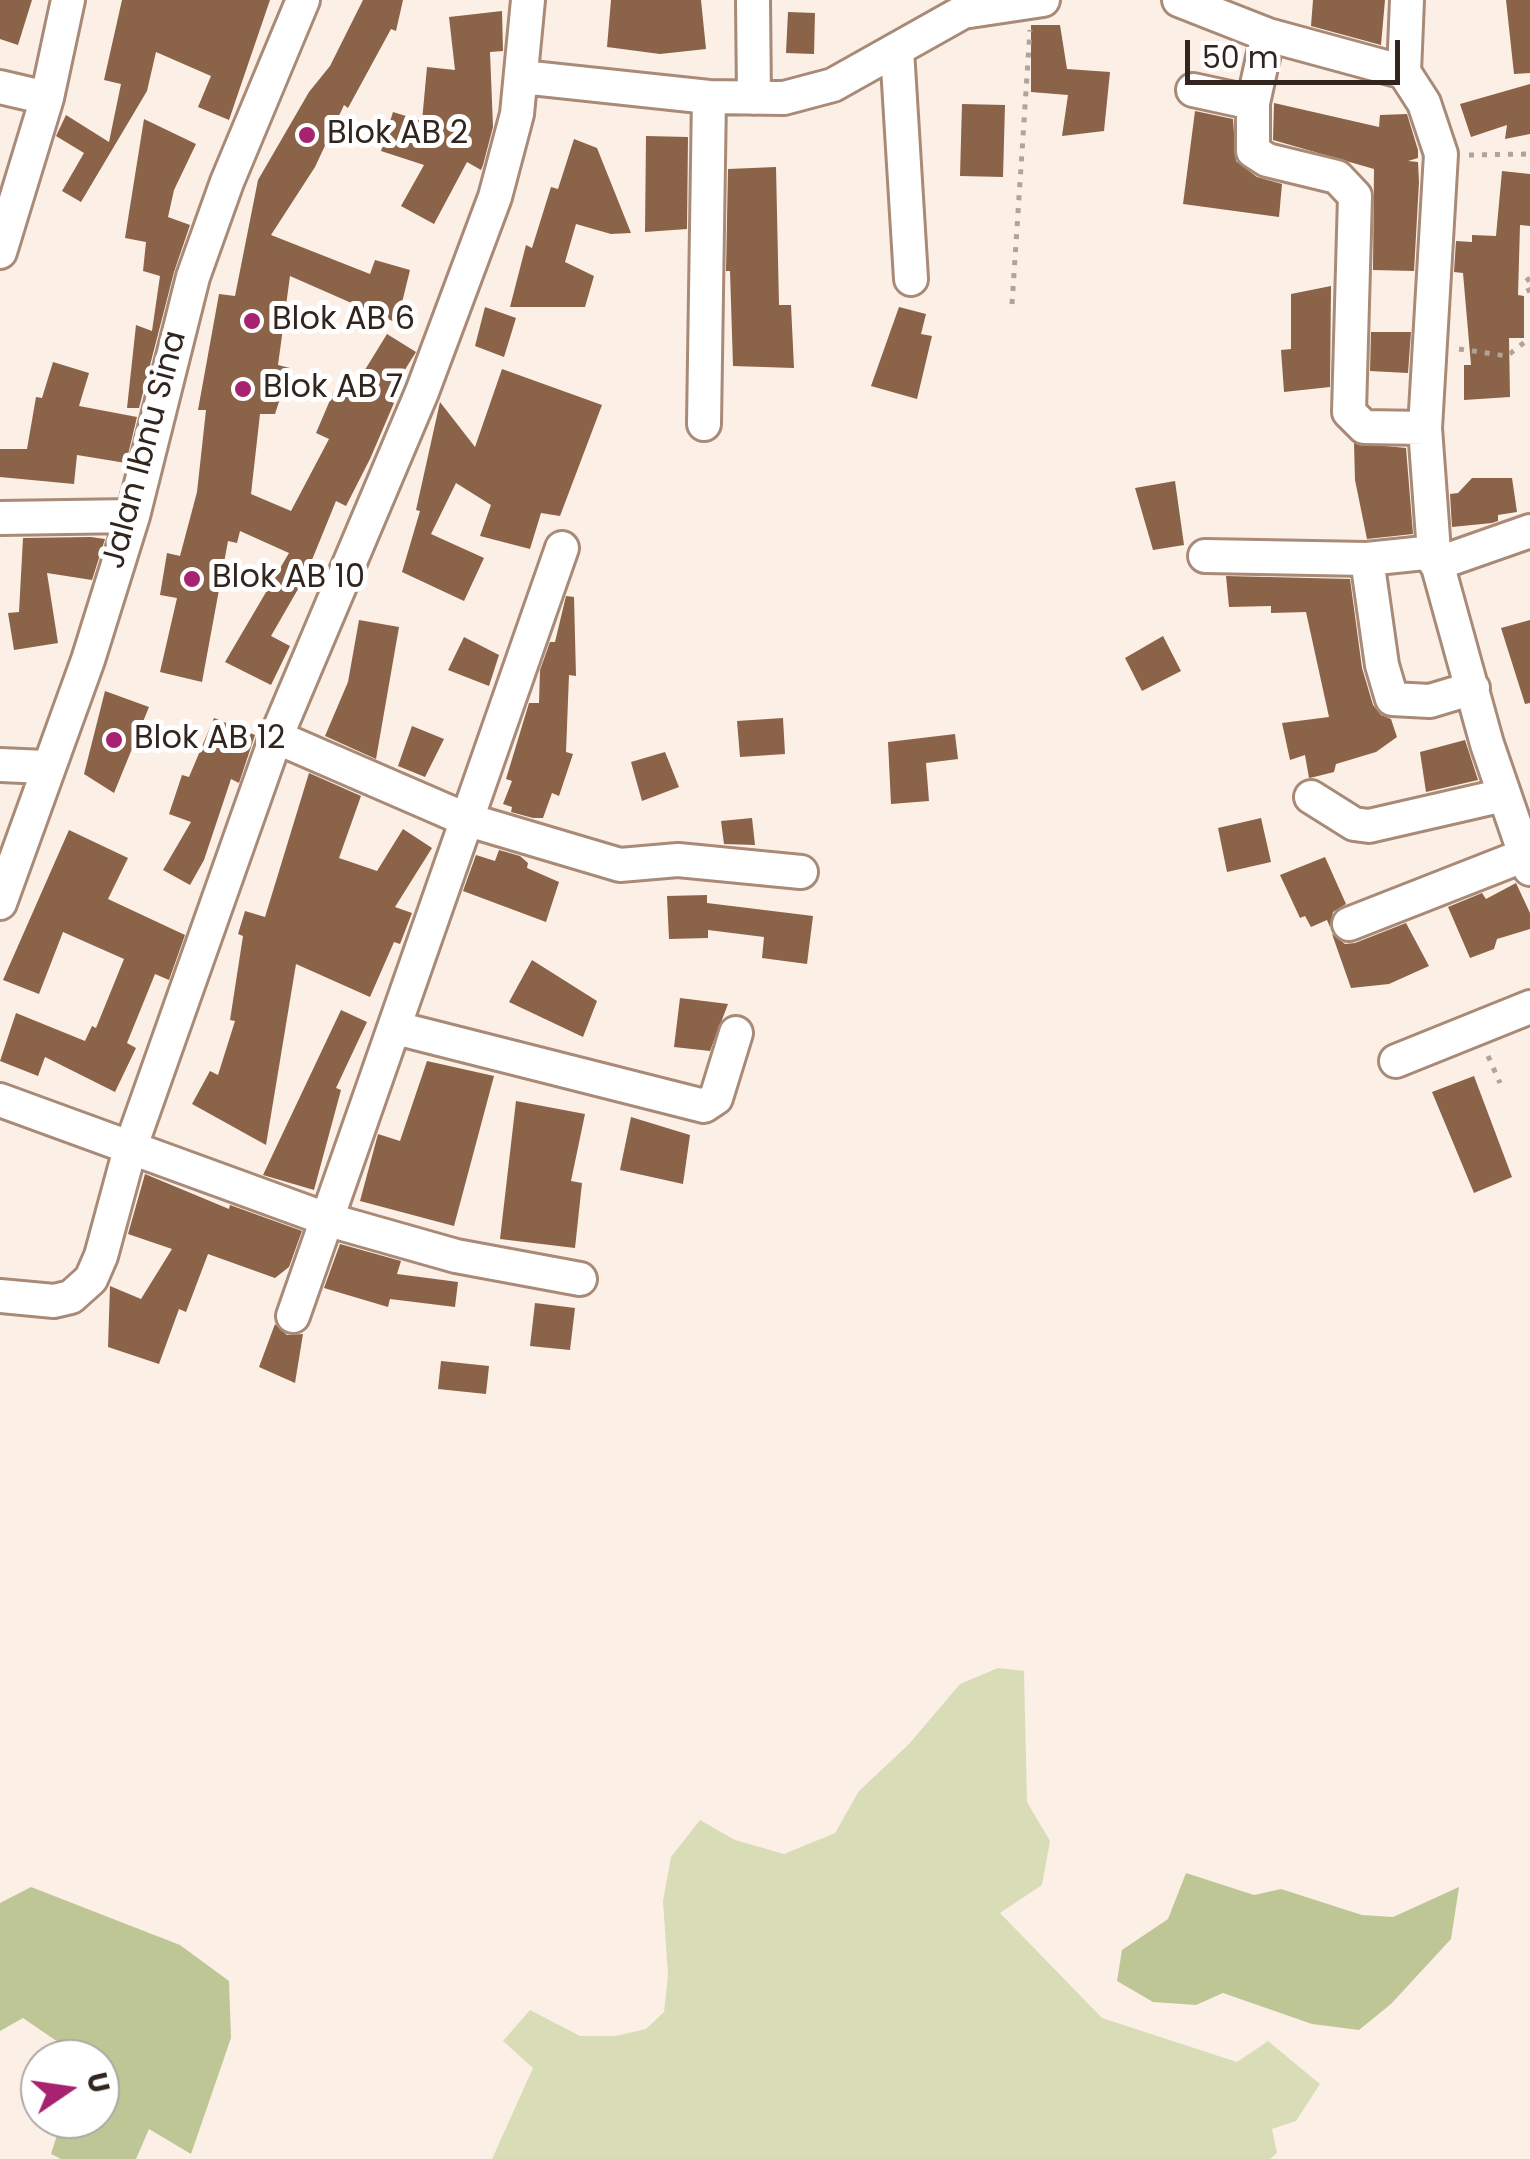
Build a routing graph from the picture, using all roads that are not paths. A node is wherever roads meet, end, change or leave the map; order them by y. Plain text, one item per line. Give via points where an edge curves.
1 (68, 0) edge
2 (302, 0) edge
3 (528, 0) edge
4 (753, 0) edge
5 (1179, 0) edge
6 (1407, 0) edge
7 (1037, 1) edge
8 (963, 6) edge
9 (1268, 35) junction
10 (898, 50) junction
11 (1404, 72) junction
12 (522, 77) junction
13 (0, 88) edge
14 (1194, 90) dead end
15 (709, 97) junction
16 (47, 98) junction
17 (754, 98) junction
18 (1253, 103) junction
19 (0, 252) edge
20 (911, 279) dead end
21 (704, 424) dead end
22 (1425, 428) junction
23 (132, 516) junction
24 (0, 518) edge
25 (1530, 531) edge
26 (562, 548) dead end
27 (1205, 556) dead end
28 (1367, 558) junction
29 (1435, 558) junction
30 (1473, 688) junction
31 (276, 738) junction
32 (0, 766) edge
33 (46, 767) junction
34 (1504, 795) junction
35 (1311, 797) dead end
36 (465, 819) junction
37 (1528, 862) edge
38 (801, 872) dead end
39 (0, 903) edge
40 (1349, 924) dead end
41 (1530, 1007) edge
42 (396, 1028) junction
43 (736, 1033) dead end
44 (1396, 1061) dead end
45 (0, 1100) edge
46 (130, 1149) junction
47 (329, 1220) junction
48 (580, 1278) dead end
49 (0, 1296) edge
50 (293, 1316) dead end

1 - 16 street
2 - 23 street, Jalan Ibnu Sina via 193,277
3 - 12 street
4 - 17 street
5 - 9 street
6 - 11 street
7 - 8 street
8 - 10 street
9 - 11 street
9 - 18 street
10 - 17 street via 809,93
10 - 20 street
11 - 22 street via 1424,103 1442,154
12 - 15 street
12 - 31 street via 495,196 469,268
13 - 16 street
14 - 18 street
15 - 17 street
15 - 21 street
16 - 19 street
18 - 22 street via 1253,151 1337,176 1355,196 1348,412 1364,427
22 - 29 street
23 - 24 street
23 - 33 street, Jalan Ibnu Sina via 88,660
25 - 29 street
26 - 36 street
27 - 28 street
28 - 29 street
28 - 30 street via 1392,699 1430,701
29 - 30 street
30 - 34 street
31 - 36 street
31 - 46 street
32 - 33 street
33 - 39 street, Jalan Ibnu Sina
34 - 35 street via 1369,826
34 - 37 street
36 - 38 street via 620,864 678,860
36 - 42 street
37 - 40 street
41 - 44 street
42 - 43 street via 704,1106 716,1098
42 - 47 street
45 - 46 street
46 - 47 street
46 - 49 street via 101,1256 82,1290 54,1301
47 - 48 street via 456,1256
47 - 50 street

